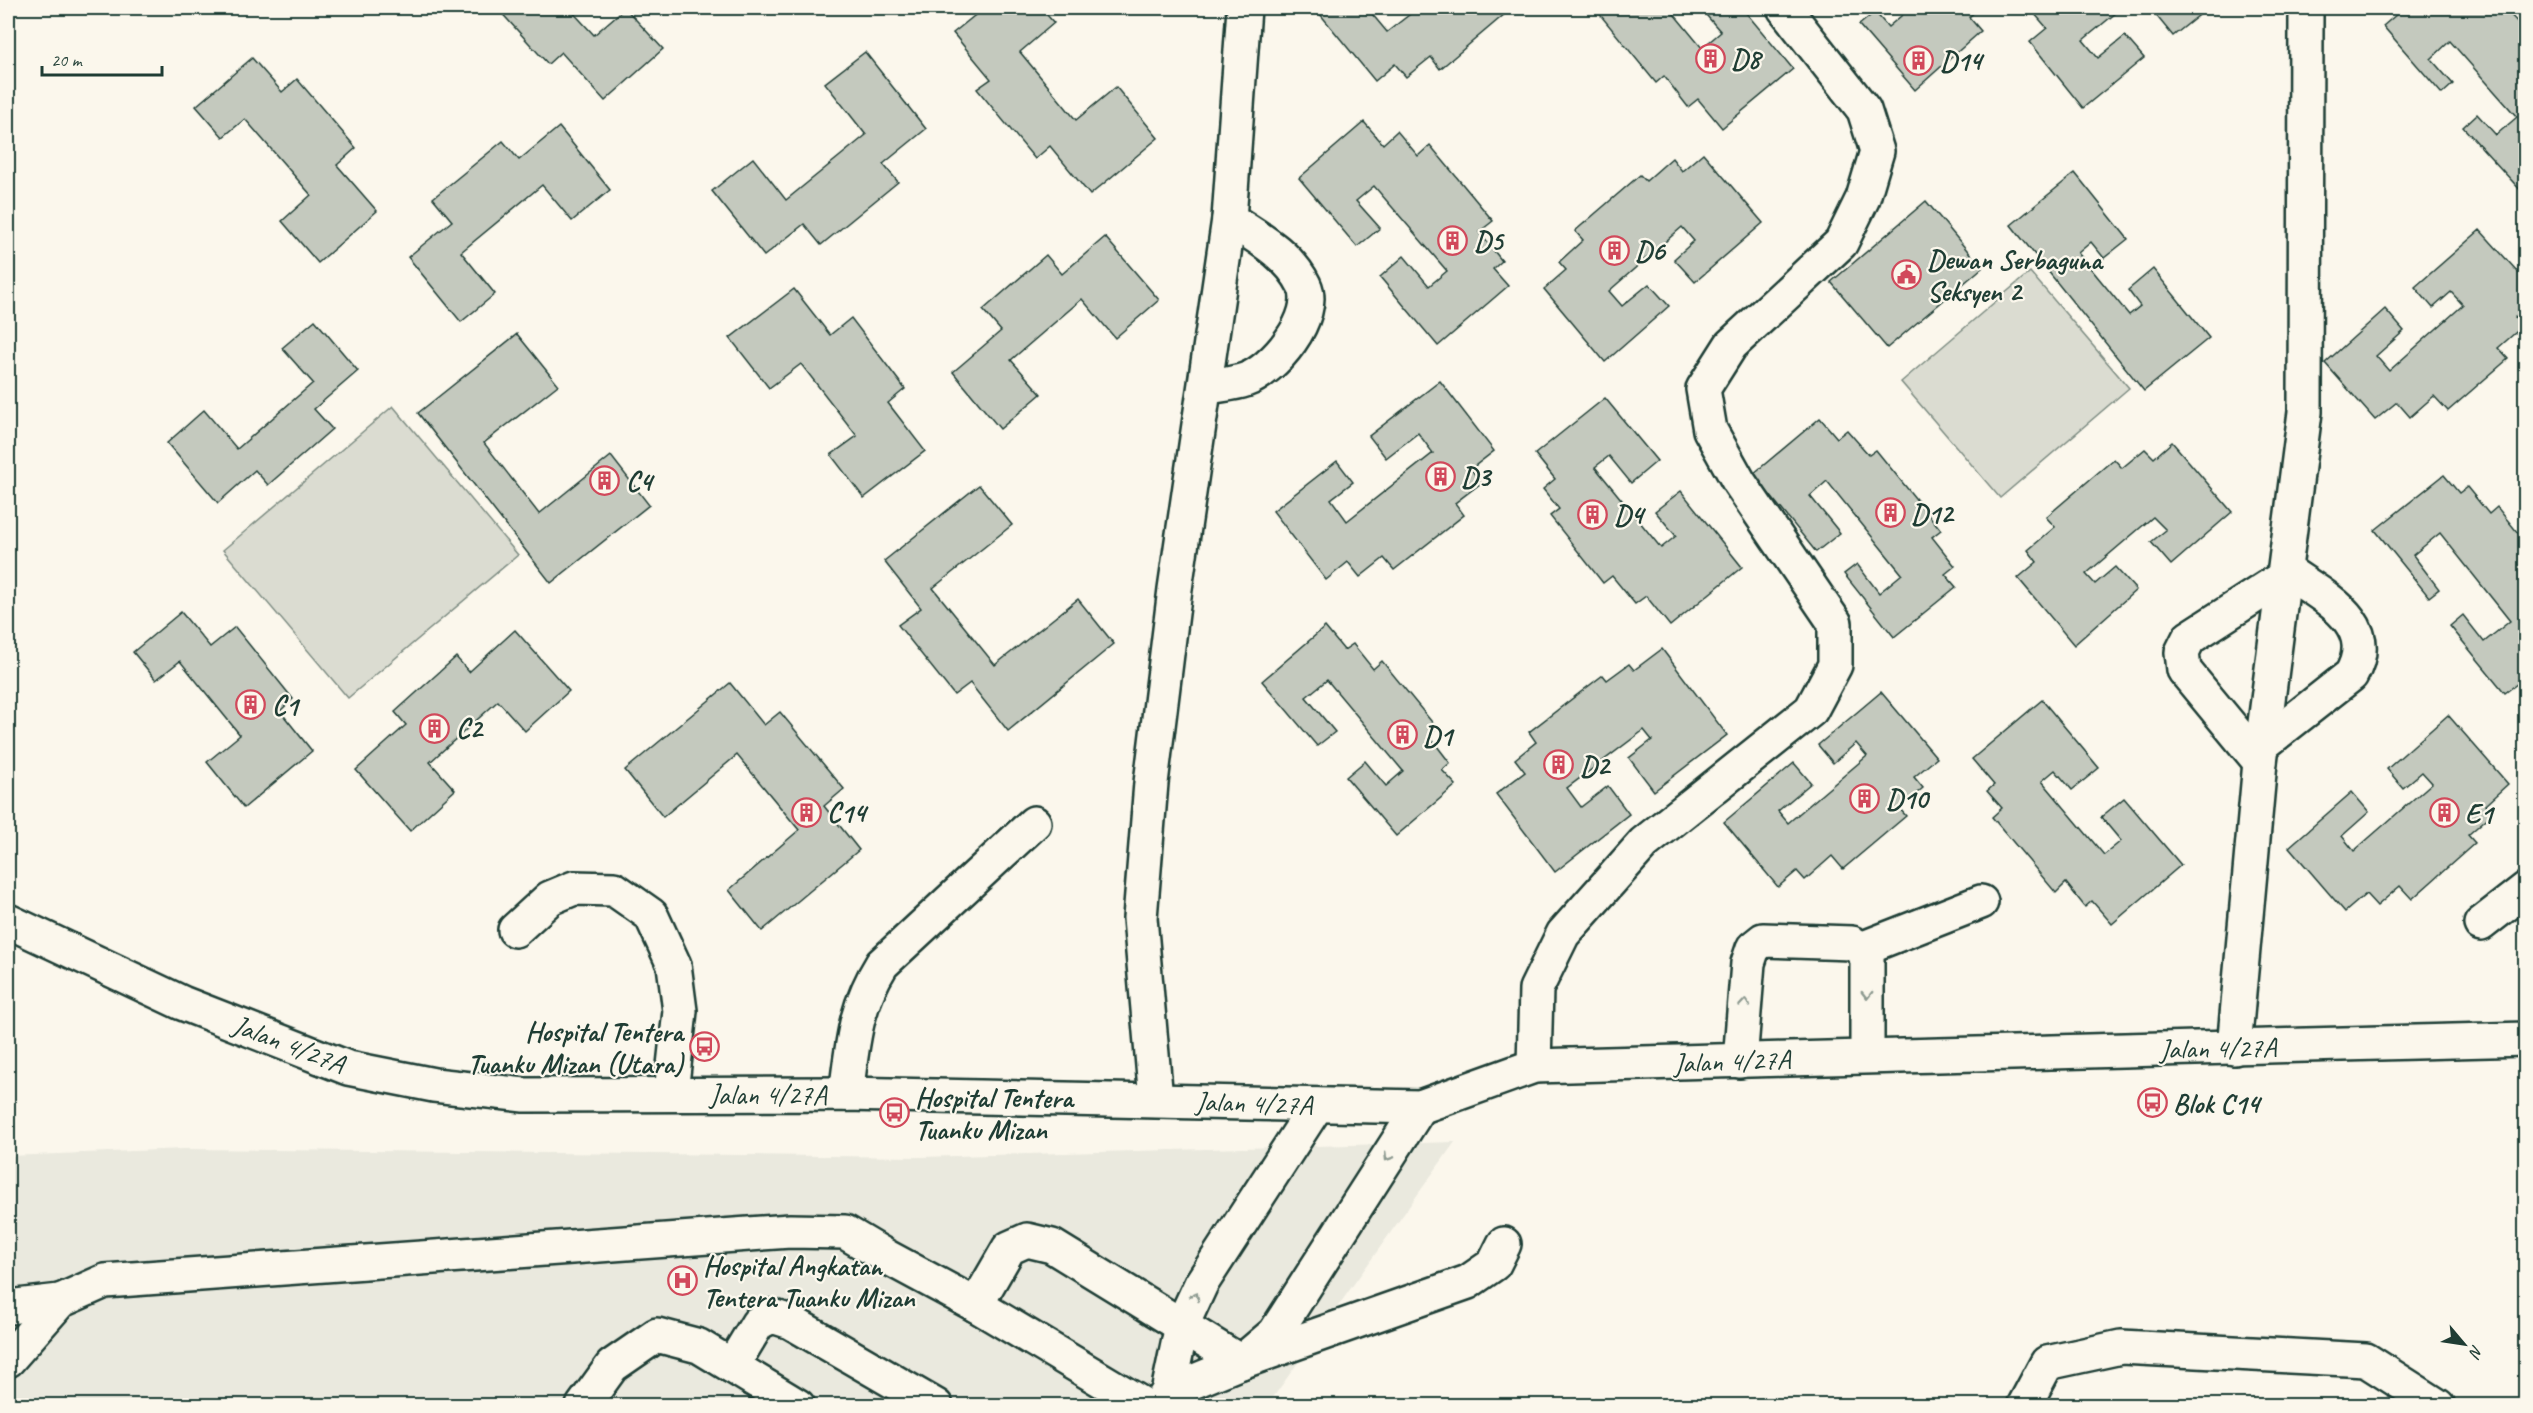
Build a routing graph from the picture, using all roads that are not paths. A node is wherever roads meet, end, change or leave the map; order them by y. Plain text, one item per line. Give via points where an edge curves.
1 (1244, 8) edge
2 (1784, 8) edge
3 (2306, 8) edge
4 (1229, 219) junction
5 (1204, 388) junction
6 (2285, 573) junction
7 (2261, 754) junction
8 (1034, 823) dead end
9 (2526, 889) edge
10 (1981, 902) dead end
11 (8, 921) edge
12 (2481, 924) dead end
13 (515, 930) dead end
14 (1861, 949) junction
15 (2526, 1040) edge
16 (2234, 1048) junction
17 (1867, 1055) junction
18 (1740, 1061) junction
19 (1534, 1066) junction
20 (671, 1093) junction
21 (846, 1094) junction
22 (1156, 1100) junction
23 (1317, 1105) junction
24 (1420, 1107) junction
25 (1504, 1244) dead end
26 (60, 1301) junction
27 (976, 1305) junction
28 (8, 1307) edge
29 (1182, 1325) junction
30 (8, 1360) edge
31 (1241, 1362) junction
32 (732, 1366) junction
33 (1158, 1401) edge
34 (583, 1406) edge
35 (798, 1406) edge
36 (936, 1406) edge
37 (2025, 1406) edge
38 (2438, 1406) edge

1 - 4 street
2 - 19 street via 1864,110 1877,151 1863,198 1841,243 1731,345 1703,389 1710,430 1739,482 1835,623 1835,665 1811,710 1644,843 1563,934 1536,989
3 - 6 street via 2306,412
4 - 5 street
4 - 5 street via 1291,264 1306,288 1306,311 1294,337 1273,362 1247,380
5 - 22 street via 1151,783 1140,918
6 - 7 street
6 - 7 street via 2349,616 2359,637 2359,662 2351,675
6 - 7 street via 2189,638 2182,652 2184,670
7 - 16 street
8 - 21 street via 882,964 867,987 858,1012
9 - 12 street
10 - 14 street
11 - 20 street, Jalan 4/27A via 182,1003 348,1068 434,1085 524,1095
13 - 20 street via 550,898 574,888 614,889 651,915 674,965 680,1011
14 -> 17 street via 1867,958
18 -> 14 street via 1752,948 1763,940 1852,943
15 - 16 street, Jalan 4/27A
16 - 17 street, Jalan 4/27A
17 - 18 street, Jalan 4/27A
18 - 19 street, Jalan 4/27A
19 - 24 street, Jalan 4/27A
20 - 21 street, Jalan 4/27A
21 - 22 street, Jalan 4/27A
22 - 23 street, Jalan 4/27A
23 - 24 street, Jalan 4/27A
29 -> 23 street via 1201,1284
24 -> 31 street via 1275,1333
25 - 31 street via 1494,1264 1468,1282
26 - 27 street via 105,1281 790,1231 846,1232
26 - 28 street
26 - 30 street
27 - 29 street via 1009,1248 1028,1240 1052,1246
27 - 33 street
29 - 31 street
29 - 33 street
31 - 33 street
32 - 34 street via 699,1346 657,1335 612,1366
32 - 35 street
32 - 36 street via 758,1323 772,1316 791,1322
37 - 38 street via 2047,1363 2121,1347 2366,1360

